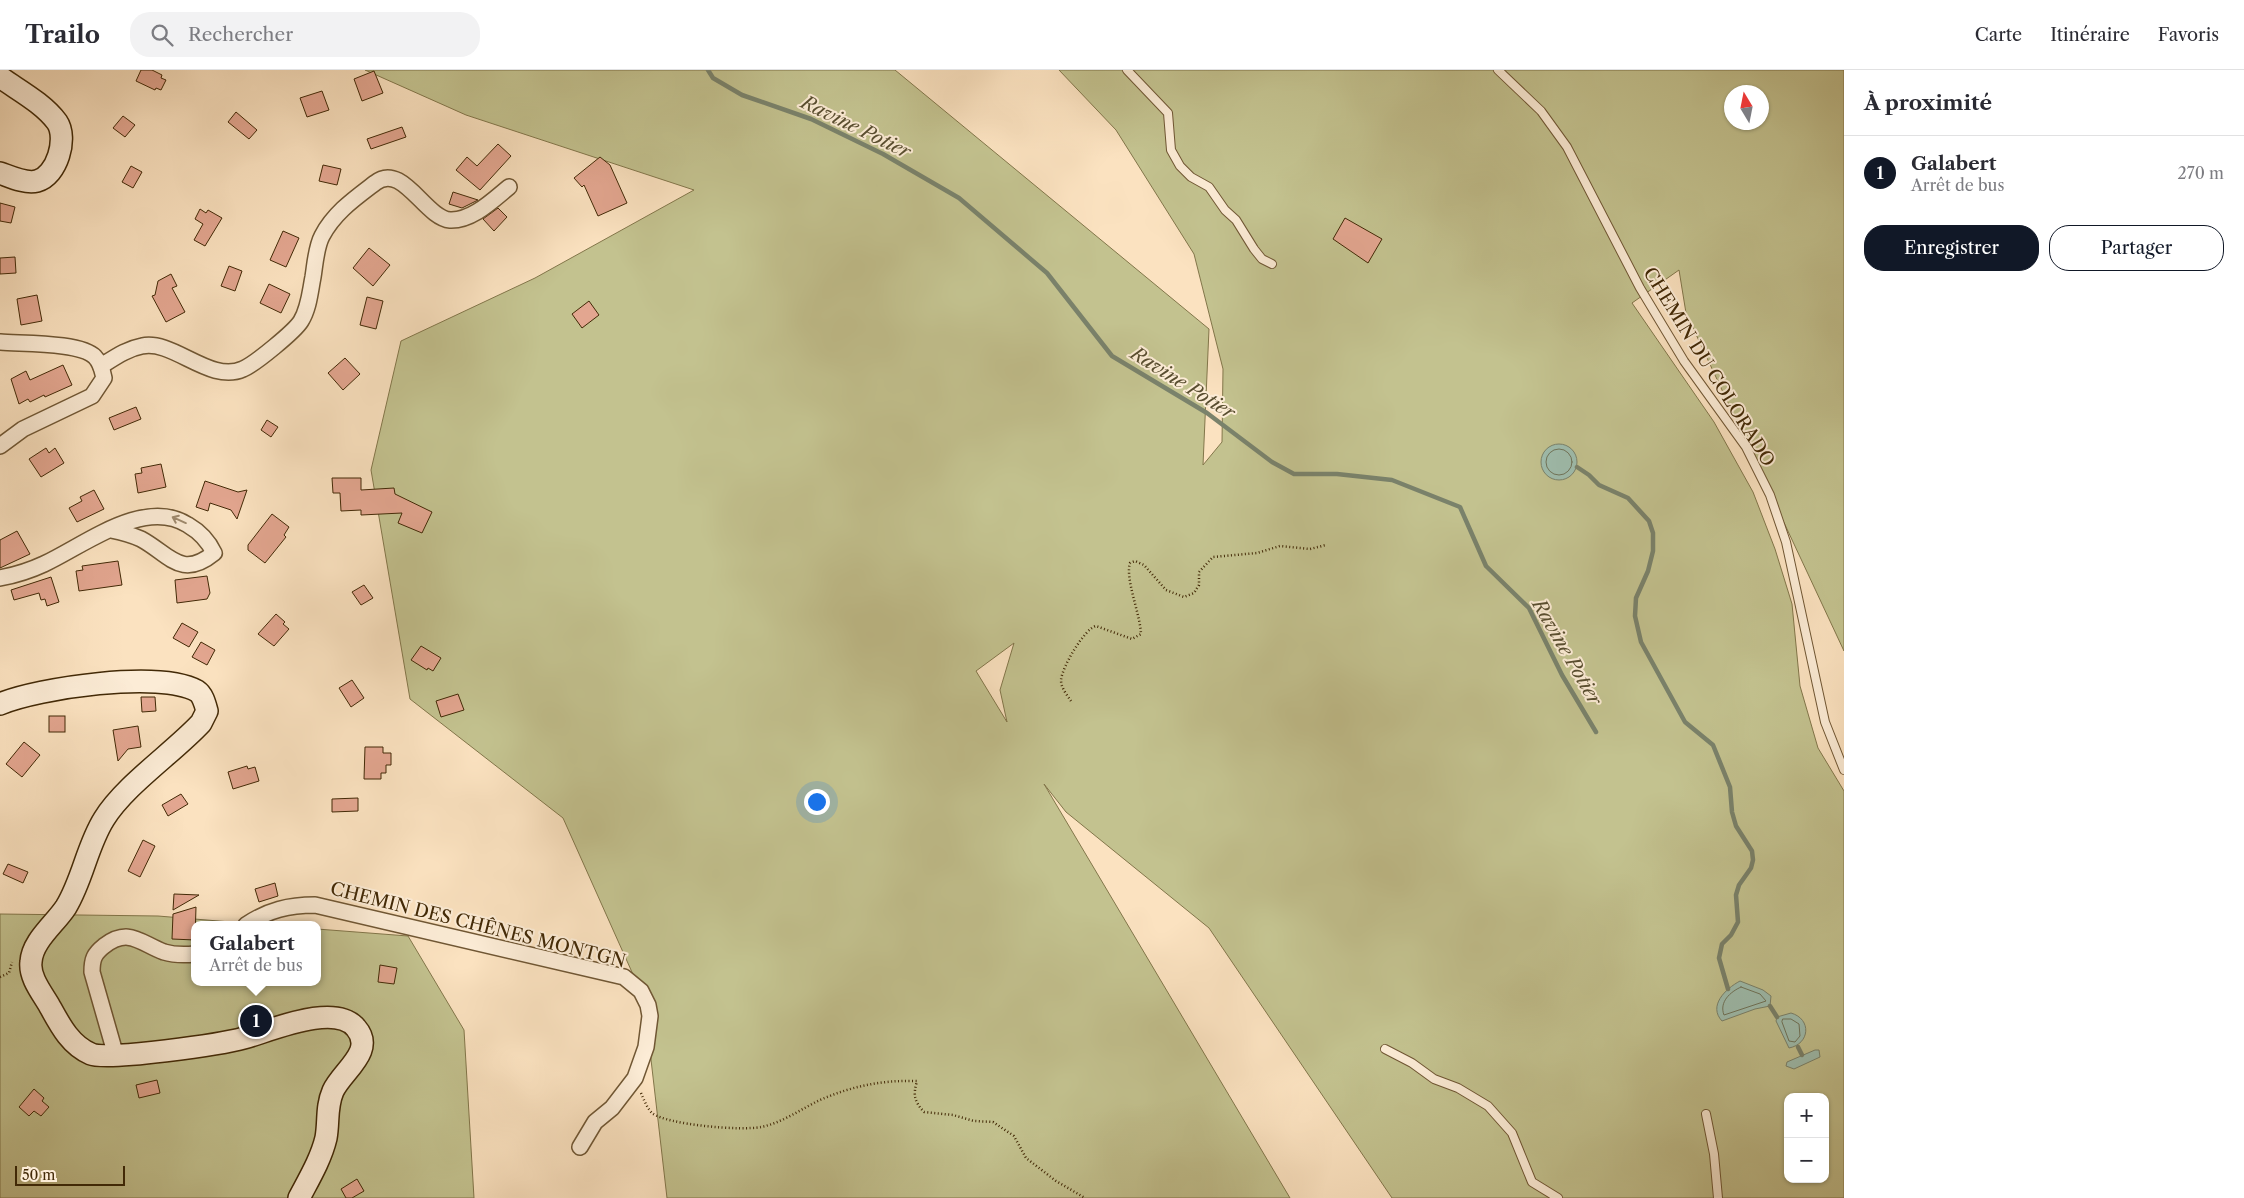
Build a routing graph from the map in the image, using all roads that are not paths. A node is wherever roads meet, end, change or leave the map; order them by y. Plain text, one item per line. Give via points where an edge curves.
1 (1127, 70) edge
2 (1498, 70) edge
3 (0, 76) edge
4 (0, 173) edge
5 (509, 187) dead end
6 (1272, 264) dead end
7 (0, 342) edge
8 (102, 366) junction
9 (0, 446) edge
10 (111, 530) junction
11 (0, 578) edge
12 (0, 704) edge
13 (1844, 770) edge
14 (252, 921) edge
15 (191, 954) edge
16 (1385, 1050) dead end
17 (116, 1056) junction
18 (1706, 1114) dead end
19 (580, 1147) dead end
20 (299, 1198) edge
21 (1558, 1198) edge
22 (1718, 1198) edge

1 - 6 lane via 1168,113 1170,150 1180,166 1209,187 1262,259
2 - 13 lane, CHEMIN DU COLORADO via 1541,111 1567,147 1640,288 1684,361 1746,447 1770,495 1786,542 1825,722
3 - 4 main road via 47,111 58,124 61,142 52,170 38,181
5 - 8 street via 476,213 450,220 437,216 401,182 390,178 378,181 335,215 320,238 310,296 300,322 242,370 230,372 210,368 161,348 144,345 127,350
7 - 8 street via 80,348 94,355
8 - 9 street via 104,378 92,396 23,429
10 -> 10 street via 143,540 176,563 201,563 214,553 198,532 181,520 168,516 130,520
10 - 11 street via 38,567
12 - 17 main road via 90,684 154,681 192,689 205,701 207,711 201,723 118,801 105,818 93,840 74,892 32,954 32,974 66,1034 77,1046 93,1055
14 - 19 street, CHEMIN DES CHÊNES MONTGN via 281,908 315,905 624,977 641,991 648,1005 650,1016 646,1047 635,1078 612,1108 594,1122
15 - 17 street via 165,952 124,936 112,940 95,954 92,972
16 - 21 lane via 1488,1106 1512,1133 1532,1182
17 - 20 main road via 242,1038 295,1021 344,1018 356,1027 363,1040 361,1053 333,1090 327,1110 326,1136 318,1161
18 - 22 lane

